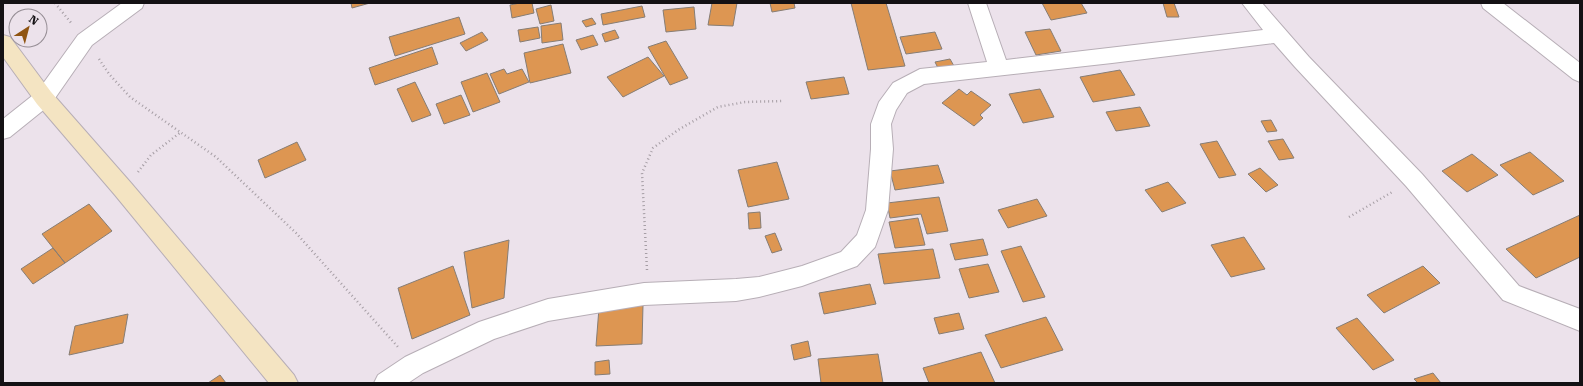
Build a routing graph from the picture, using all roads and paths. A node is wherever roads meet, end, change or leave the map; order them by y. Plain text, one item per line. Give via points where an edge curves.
1 (55, 3) edge
2 (135, 3) edge
3 (977, 3) edge
4 (1251, 3) edge
5 (1490, 3) edge
6 (1279, 35) junction
7 (85, 40) junction
8 (3, 42) edge
9 (999, 68) junction
10 (1580, 74) edge
11 (44, 98) junction
12 (783, 101) dead end
13 (3, 131) edge
14 (181, 132) junction
15 (1414, 180) junction
16 (123, 189) junction
17 (1349, 217) dead end
18 (644, 294) junction
19 (1580, 320) edge
20 (414, 365) junction
21 (285, 383) edge
22 (387, 383) edge

1 - 7 path
2 - 7 street
3 - 9 street
4 - 6 street
5 - 10 street
6 - 9 street
6 - 15 street
7 - 11 street
7 - 14 path via 109,74 130,97
8 - 11 main road
9 - 18 street via 920,77 900,88 886,108 882,124 877,210 867,240 849,259 802,276 759,287 728,291
11 - 13 street
11 - 16 main road
12 - 18 path via 745,102 718,107 653,148 642,173 647,269
14 - 16 path via 151,155
14 - 20 path via 216,157 296,233
15 - 17 path
15 - 19 street via 1510,293
16 - 21 main road
18 - 20 street via 548,310 488,330
20 - 22 street

